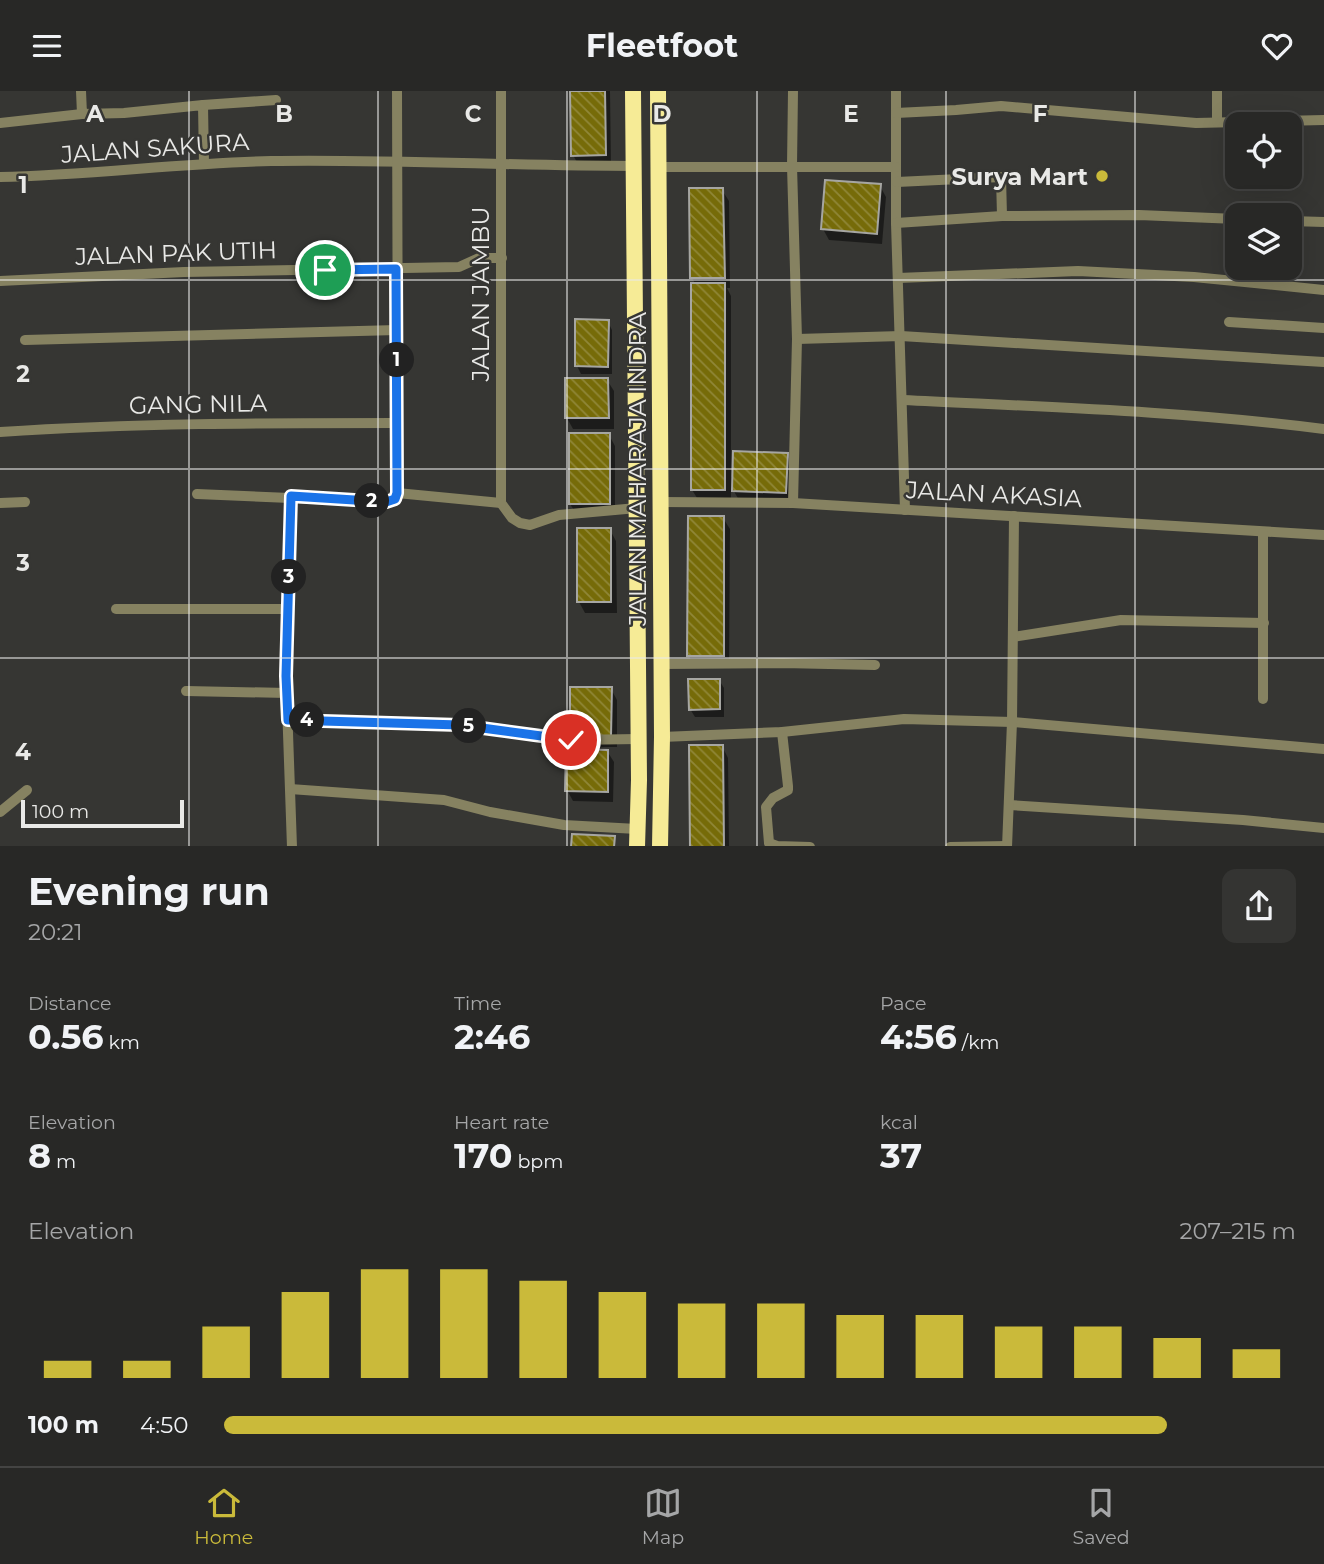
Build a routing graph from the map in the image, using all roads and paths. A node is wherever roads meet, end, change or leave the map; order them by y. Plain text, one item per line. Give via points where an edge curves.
1 (81, 91) edge
2 (397, 91) edge
3 (501, 91) edge
4 (633, 91) edge
5 (658, 91) edge
6 (793, 91) edge
7 (896, 91) edge
8 (1217, 91) edge
9 (276, 100) dead end
10 (203, 104) junction
11 (896, 113) junction
12 (82, 114) junction
13 (1324, 120) edge
14 (1217, 122) junction
15 (0, 123) edge
16 (397, 162) junction
17 (204, 164) junction
18 (502, 165) junction
19 (634, 166) junction
20 (792, 166) junction
21 (660, 167) junction
22 (896, 167) junction
23 (0, 177) edge
24 (897, 182) junction
25 (1002, 216) junction
26 (1225, 219) edge
27 (1302, 221) edge
28 (1324, 222) edge
29 (896, 223) junction
30 (502, 258) junction
31 (396, 269) junction
32 (898, 278) junction
33 (0, 281) edge
34 (1324, 290) edge
35 (1229, 321) dead end
36 (1324, 328) edge
37 (397, 330) junction
38 (901, 336) junction
39 (797, 339) junction
40 (25, 340) dead end
41 (1324, 362) edge
42 (903, 400) junction
43 (398, 423) junction
44 (1324, 429) edge
45 (0, 432) edge
46 (397, 493) junction
47 (197, 494) dead end
48 (291, 496) junction
49 (501, 500) junction
50 (25, 502) dead end
51 (661, 502) junction
52 (0, 503) edge
53 (793, 503) junction
54 (638, 508) junction
55 (905, 510) junction
56 (1014, 516) junction
57 (1263, 533) junction
58 (1324, 535) edge
59 (116, 609) dead end
60 (289, 609) junction
61 (1264, 623) junction
62 (1013, 637) junction
63 (661, 664) junction
64 (875, 665) dead end
65 (186, 691) dead end
66 (287, 693) junction
67 (1263, 699) dead end
68 (288, 720) junction
69 (1012, 722) junction
70 (782, 732) junction
71 (662, 737) junction
72 (638, 739) junction
73 (1324, 749) edge
74 (289, 789) junction
75 (27, 790) dead end
76 (1009, 805) junction
77 (0, 812) edge
78 (1324, 828) edge
79 (637, 829) junction
80 (292, 846) edge
81 (637, 846) edge
82 (660, 846) edge
83 (810, 846) edge
84 (950, 846) edge
85 (1007, 846) edge

1 - 12 street
2 - 16 street
3 - 18 street, JALAN JAMBU
4 - 19 highway, JALAN MAHARAJA INDRA
5 - 21 highway, JALAN MAHARAJA INDRA
6 - 20 street
7 - 11 street
8 - 14 street
9 - 10 street
10 - 12 street
10 - 17 street
11 - 14 street via 1001,106
11 - 22 street
12 - 15 street
13 - 14 street
16 - 17 street, JALAN SAKURA
16 - 18 street, JALAN SAKURA
16 - 31 street
17 - 23 street, JALAN SAKURA
18 - 19 street, JALAN SAKURA
18 - 30 street, JALAN JAMBU
19 - 54 highway, JALAN MAHARAJA INDRA
20 - 21 street
20 - 22 street
20 - 39 street
21 - 51 highway, JALAN MAHARAJA INDRA
22 - 24 street
24 - 25 street via 1001,177
24 - 29 street
25 - 26 street
25 - 29 street
27 - 28 street
29 - 32 street
30 - 31 street, JALAN PAK UTIH via 479,258 459,267
30 - 49 street, JALAN JAMBU
31 - 33 street, JALAN PAK UTIH
31 - 37 street
32 - 34 street via 1078,271
32 - 38 street
35 - 36 street
37 - 40 street
37 - 43 street
38 - 39 street
38 - 41 street
38 - 42 street
39 - 53 street
42 - 44 street via 1144,412
42 - 55 street
43 - 45 street, GANG NILA via 235,423
43 - 46 street
46 - 48 street via 386,502
46 - 49 street
47 - 48 street
48 - 60 street
49 - 54 street via 512,518 530,525 559,515
50 - 52 street
51 - 53 street, JALAN AKASIA
51 - 63 highway, JALAN MAHARAJA INDRA
53 - 55 street, JALAN AKASIA
54 - 72 highway, JALAN MAHARAJA INDRA
55 - 56 street, JALAN AKASIA
56 - 57 street, JALAN AKASIA
56 - 62 street
57 - 58 street, JALAN AKASIA
57 - 61 street
59 - 60 street
60 - 66 street
61 - 62 street via 1121,620
61 - 67 street
62 - 69 street
63 - 64 street
63 - 71 highway, JALAN MAHARAJA INDRA
65 - 66 street
66 - 68 street
68 - 72 street via 460,725 571,740
68 - 74 street
69 - 70 street via 904,719
69 - 73 street
69 - 76 street
70 - 71 street
70 - 83 street via 788,790 766,807 769,843
71 - 82 highway, JALAN MAHARAJA INDRA
72 - 79 highway, JALAN MAHARAJA INDRA
74 - 79 street via 444,800 564,825
74 - 80 street
75 - 77 street
76 - 78 street
76 - 85 street
79 - 81 highway, JALAN MAHARAJA INDRA
84 - 85 street

